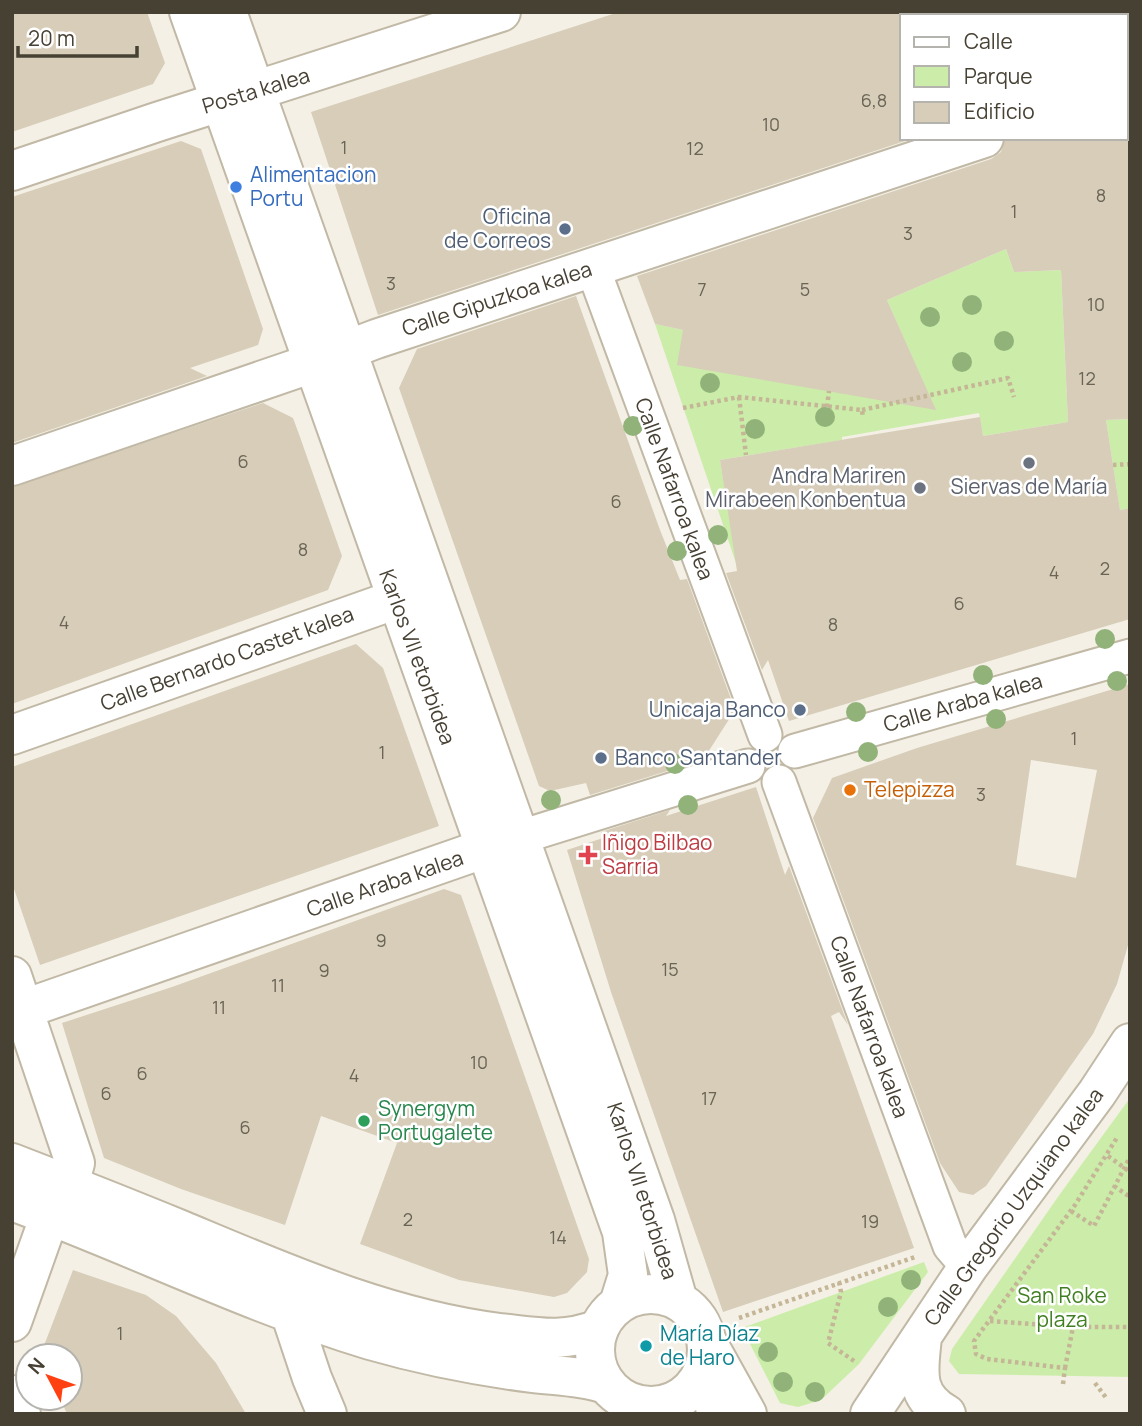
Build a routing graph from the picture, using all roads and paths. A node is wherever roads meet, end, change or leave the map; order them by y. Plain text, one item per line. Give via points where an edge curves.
1 (189, 12) edge
2 (227, 12) edge
3 (501, 12) edge
4 (238, 97) junction
5 (978, 140) edge
6 (12, 171) edge
7 (598, 282) dead end
8 (330, 357) junction
9 (829, 391) dead end
10 (739, 397) junction
11 (1014, 397) dead end
12 (827, 407) junction
13 (683, 408) dead end
14 (862, 410) junction
15 (863, 418) dead end
16 (746, 455) dead end
17 (1130, 464) edge
18 (1113, 465) dead end
19 (12, 466) edge
20 (397, 599) junction
21 (439, 613) junction
22 (1130, 656) edge
23 (12, 735) edge
24 (765, 735) junction
25 (795, 751) junction
26 (748, 765) junction
27 (779, 782) junction
28 (502, 843) junction
29 (18, 993) edge
30 (1130, 1043) edge
31 (1119, 1135) dead end
32 (1108, 1156) junction
33 (1130, 1157) edge
34 (12, 1163) edge
35 (1124, 1167) junction
36 (1130, 1172) edge
37 (1114, 1186) junction
38 (1130, 1197) edge
39 (59, 1200) junction
40 (12, 1201) edge
41 (1071, 1211) junction
42 (911, 1259) dead end
43 (968, 1267) junction
44 (839, 1282) junction
45 (295, 1296) junction
46 (678, 1301) junction
47 (609, 1317) junction
48 (989, 1321) junction
49 (12, 1322) edge
50 (1073, 1327) junction
51 (1130, 1328) edge
52 (922, 1337) junction
53 (714, 1345) junction
54 (859, 1364) dead end
55 (1065, 1368) junction
56 (1095, 1383) dead end
57 (606, 1384) junction
58 (1063, 1384) dead end
59 (12, 1395) edge
60 (1107, 1399) dead end
61 (652, 1410) edge
62 (21, 1414) edge
63 (327, 1414) edge
64 (718, 1414) edge
65 (747, 1414) edge
66 (872, 1414) edge
67 (946, 1414) edge

1 - 4 street, Karlos VII etorbidea
2 - 4 street, Karlos VII etorbidea
3 - 4 street, Posta kalea
4 - 6 street, Posta kalea
4 - 8 street, Karlos VII etorbidea
5 - 8 street, Calle Gipuzkoa kalea
7 - 24 street, Calle Nafarroa kalea
8 - 19 street, Calle Gipuzkoa kalea
8 - 20 street, Karlos VII etorbidea
8 - 21 street, Karlos VII etorbidea
9 - 12 path
10 - 12 path
10 - 13 path
10 - 16 path
11 - 14 path via 1008,378
12 - 14 path
14 - 15 path
17 - 18 path
20 - 21 street, Calle Bernardo Castet kalea via 420,597
20 - 23 street, Calle Bernardo Castet kalea
20 - 28 street, Karlos VII etorbidea
21 - 28 street, Karlos VII etorbidea
22 - 25 street, Calle Araba kalea
24 - 25 street via 781,735
24 - 26 street via 748,751
25 - 27 street via 794,769
26 - 27 street via 759,780
26 - 28 street, Calle Araba kalea
27 - 43 street, Calle Nafarroa kalea via 950,1246
28 - 29 street, Calle Araba kalea
28 - 46 street, Karlos VII etorbidea via 655,1220
28 - 47 street, Karlos VII etorbidea via 622,1232 628,1275
29 - 39 street via 75,1163
30 - 43 street, Calle Gregorio Uzquiano kalea
31 - 32 path
32 - 35 path
32 - 41 path
33 - 35 path
34 - 39 street
35 - 36 path
35 - 37 path
37 - 38 path
37 - 41 path via 1094,1226
39 - 40 street
39 - 45 street
39 - 49 street
41 - 48 path
42 - 44 path
43 - 52 street, Calle Gregorio Uzquiano kalea
44 - 53 path
44 - 54 path via 841,1292 828,1343
45 - 47 street via 468,1329 548,1339 576,1337
45 - 57 street via 371,1340
45 - 63 street via 312,1378
46 - 47 street via 648,1294 633,1297
46 - 53 street via 697,1318
47 - 57 street via 595,1348 597,1367
48 - 50 path
48 - 55 path via 974,1341 976,1354
50 - 51 path
50 - 55 path
52 - 66 street, Calle Gregorio Uzquiano kalea
52 - 67 street, Calle Gregorio Uzquiano kalea via 922,1391
53 - 61 street via 693,1387
53 - 64 street
53 - 65 street
55 - 58 path
56 - 60 path
57 - 61 street via 617,1396
59 - 62 street

